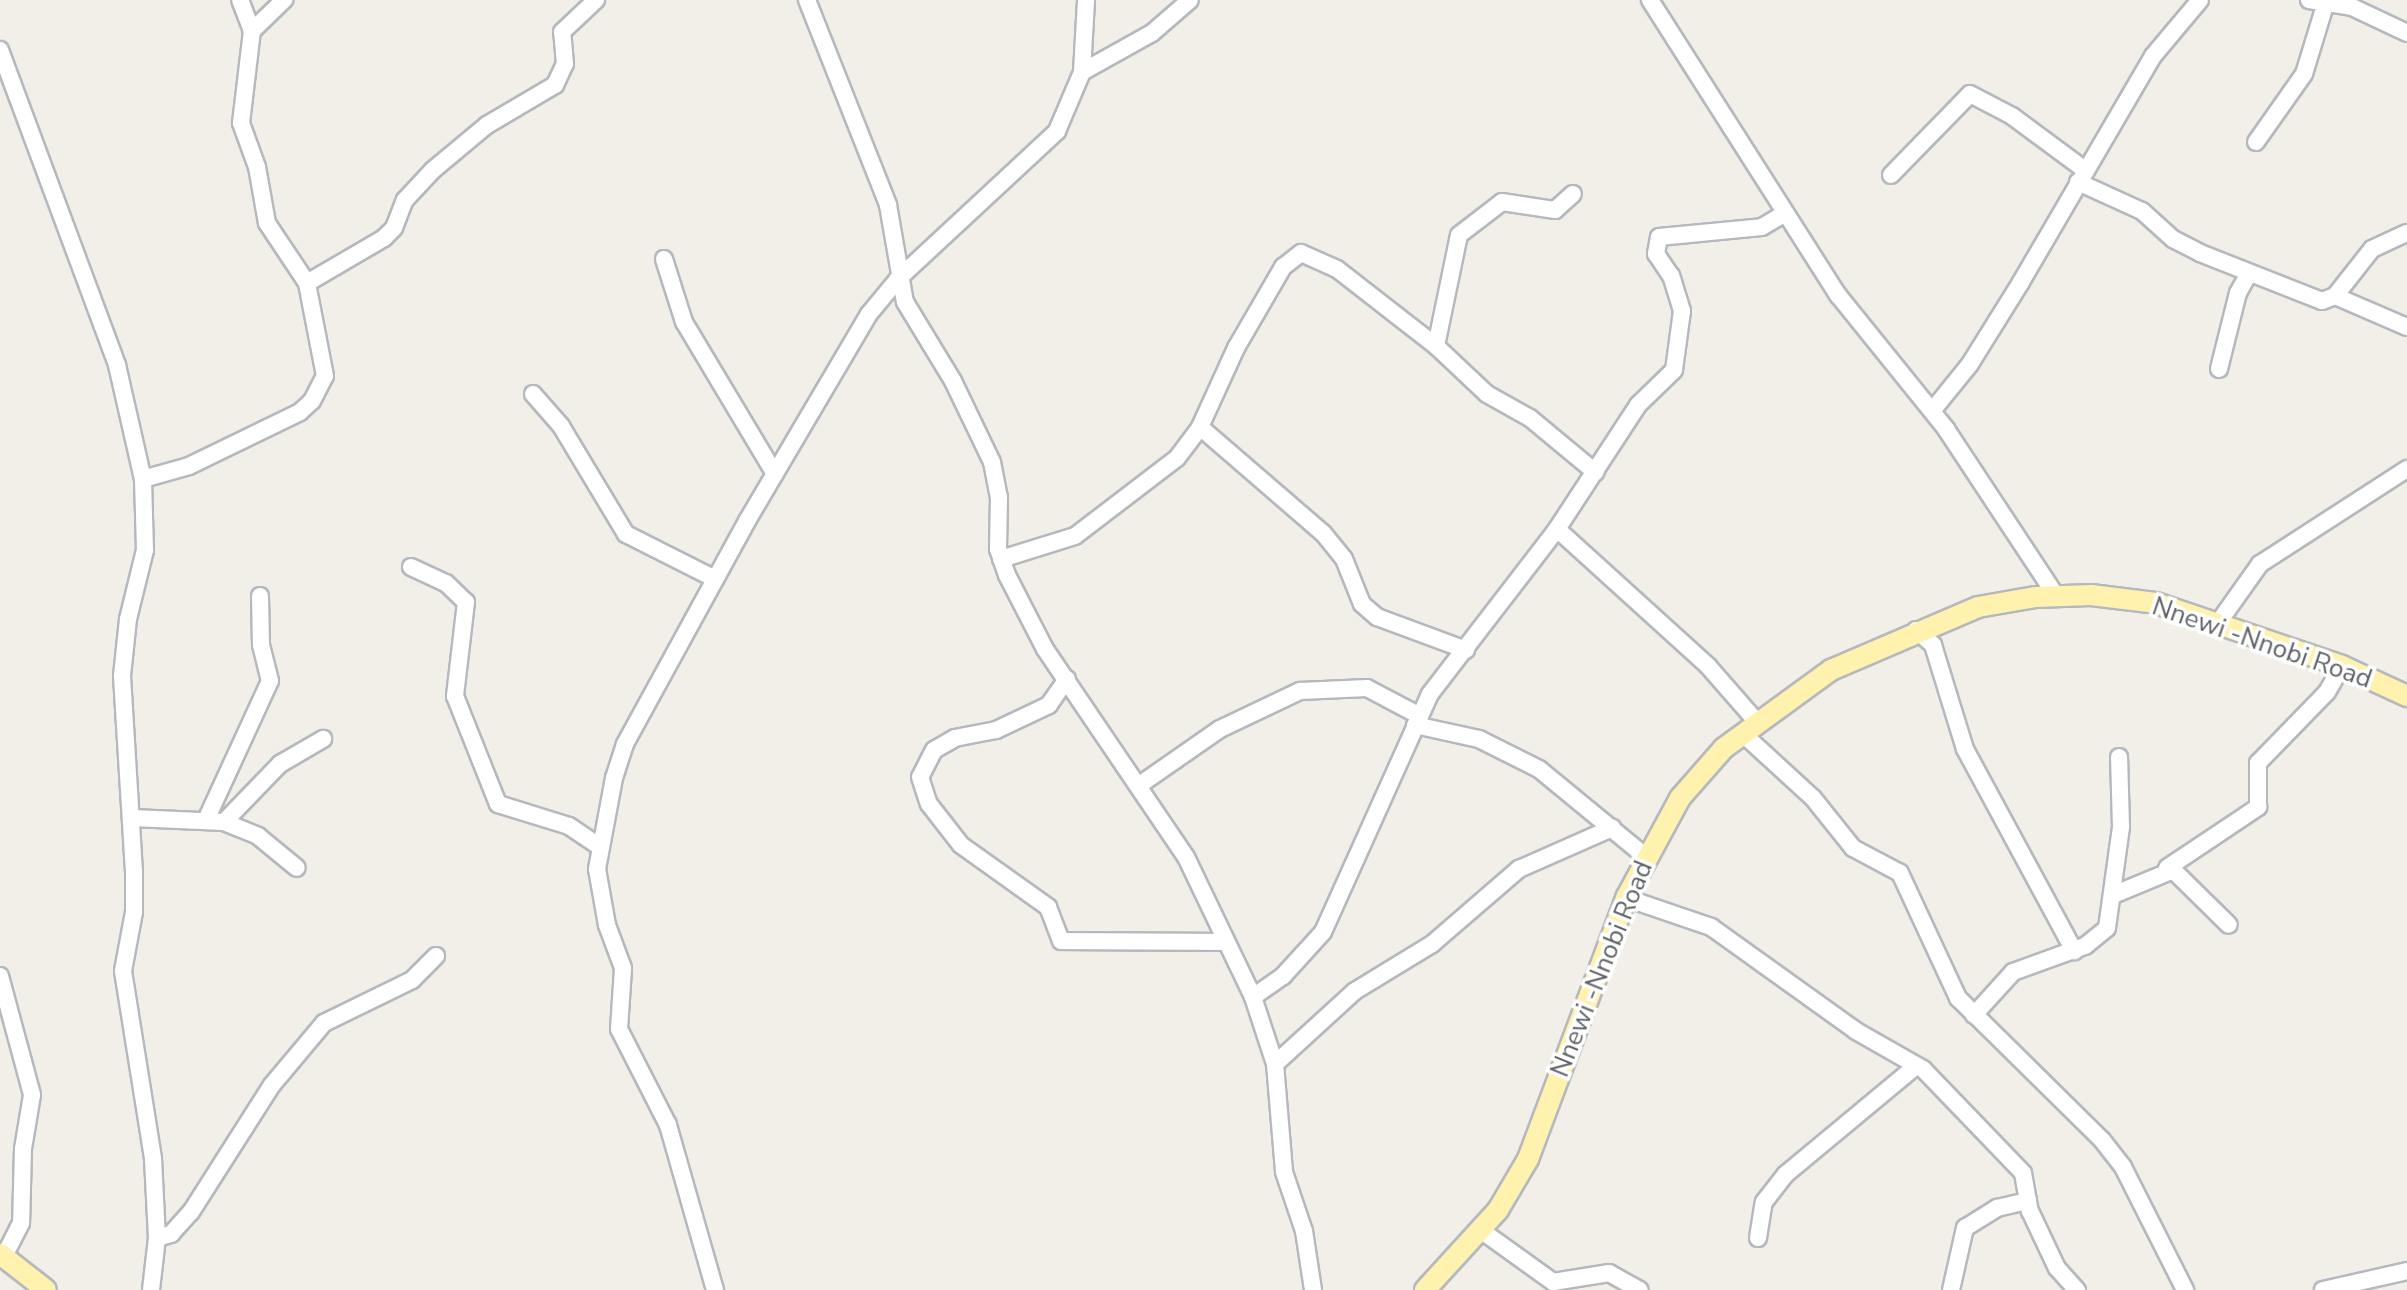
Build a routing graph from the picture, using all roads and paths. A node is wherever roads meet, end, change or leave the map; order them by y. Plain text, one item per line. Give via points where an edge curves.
1 (240, 0) edge
2 (284, 0) edge
3 (596, 0) edge
4 (807, 0) edge
5 (1086, 0) edge
6 (1190, 0) edge
7 (1650, 0) edge
8 (2318, 1) edge
9 (2192, 3) edge
10 (2354, 4) edge
11 (252, 31) junction
12 (2407, 33) edge
13 (0, 50) edge
14 (1082, 72) junction
15 (2256, 142) dead end
16 (1891, 175) dead end
17 (2082, 176) junction
18 (1573, 194) dead end
19 (1784, 214) junction
20 (2407, 233) edge
21 (664, 259) dead end
22 (2248, 275) junction
23 (898, 279) junction
24 (307, 283) junction
25 (2335, 296) junction
26 (2407, 327) edge
27 (1436, 346) junction
28 (2219, 369) dead end
29 (533, 394) dead end
30 (1932, 411) junction
31 (1200, 427) junction
32 (2407, 469) edge
33 (1595, 472) junction
34 (775, 474) junction
35 (143, 479) junction
36 (1557, 529) junction
37 (1001, 559) junction
38 (411, 567) dead end
39 (715, 579) junction
40 (260, 596) dead end
41 (2056, 596) junction
42 (2218, 623) junction
43 (1916, 630) junction
44 (1466, 650) junction
45 (2342, 666) junction
46 (1067, 679) junction
47 (2407, 696) edge
48 (1416, 720) junction
49 (1749, 728) junction
50 (323, 739) dead end
51 (2119, 757) dead end
52 (1138, 786) junction
53 (132, 818) junction
54 (206, 820) junction
55 (224, 822) junction
56 (1612, 828) junction
57 (599, 846) junction
58 (1645, 856) junction
59 (297, 868) dead end
60 (2167, 868) junction
61 (2113, 895) junction
62 (1626, 898) junction
63 (2229, 925) dead end
64 (1226, 942) junction
65 (2074, 951) junction
66 (436, 956) dead end
67 (0, 976) edge
68 (1253, 997) junction
69 (1974, 1015) junction
70 (1275, 1064) junction
71 (1916, 1066) junction
72 (2028, 1201) junction
73 (1482, 1231) junction
74 (157, 1238) junction
75 (1758, 1238) dead end
76 (2, 1255) edge
77 (2407, 1271) edge
78 (46, 1290) edge
79 (151, 1290) edge
80 (715, 1290) edge
81 (1313, 1290) edge
82 (1425, 1290) edge
83 (1640, 1290) edge
84 (1951, 1290) edge
85 (2077, 1290) edge
86 (2185, 1290) edge
87 (2323, 1290) edge

1 - 11 street
2 - 11 street
3 - 24 street via 562,32 565,64 555,85 487,125 433,170 405,200 384,238
4 - 23 street via 888,205 897,239
5 - 14 street
6 - 14 street via 1152,33
7 - 19 street
8 - 10 street
8 - 15 street via 2304,74
9 - 17 street via 2153,56
10 - 12 street
11 - 24 street via 241,123 257,167 267,223
13 - 35 street via 117,365
14 - 23 street via 1057,131
16 - 17 street via 1970,94 2012,116
17 - 22 street via 2142,211 2173,239
17 - 30 street via 1977,353
18 - 27 street via 1555,210 1502,202 1459,235
19 - 30 street via 1838,295
19 - 33 street via 1762,227 1659,237 1656,254 1679,293 1680,353 1674,370 1638,405
20 - 25 street via 2372,249
21 - 34 street via 684,322
22 - 25 street via 2322,301
22 - 28 street via 2238,293
23 - 34 street via 869,314
23 - 37 street via 912,316 953,381 992,462
24 - 35 street via 325,376 312,401 249,440
25 - 26 street
27 - 31 street via 1337,269 1301,253 1283,267 1253,316
27 - 33 street via 1487,394 1530,418
29 - 39 street via 561,426 626,534
30 - 41 street
31 - 37 street via 1156,478 1075,536
31 - 44 street via 1323,533 1344,559 1362,604 1377,617
32 - 42 street via 2260,564
33 - 36 street
34 - 39 street
35 - 53 street via 145,550 128,619 122,676
36 - 44 street
36 - 49 street via 1708,666
37 - 46 street via 1027,619
38 - 57 street via 446,583 466,602 455,696 498,804 569,826
39 - 57 street via 625,744
40 - 54 street via 261,645 270,681
41 - 42 main road, Nnewi -Nnobi Road via 2156,603
41 - 43 main road, Nnewi -Nnobi Road via 1978,607
42 - 45 main road, Nnewi -Nnobi Road
43 - 49 main road, Nnewi -Nnobi Road via 1831,670
43 - 65 street via 1933,645 1965,749
44 - 48 street via 1440,679
45 - 47 main road, Nnewi -Nnobi Road
45 - 60 street via 2327,692 2258,763 2258,807
46 - 52 street
46 - 64 street via 1049,705 934,750 920,777 929,804 961,845 1048,907 1061,941
48 - 52 street via 1367,688 1300,691 1220,729
48 - 56 street via 1479,739 1528,764
48 - 68 street via 1323,932 1283,976
49 - 58 main road, Nnewi -Nnobi Road via 1680,798
49 - 69 street via 1853,848 1900,873 1952,988
50 - 55 street via 280,764
51 - 61 street via 2121,827
52 - 64 street via 1186,857
53 - 54 street
53 - 74 street via 134,912 123,971 145,1101
54 - 55 street
55 - 59 street via 258,836
56 - 58 street
56 - 70 street via 1519,869 1432,944 1355,991
57 - 80 street via 601,898 623,968 619,1029 668,1125
58 - 62 main road, Nnewi -Nnobi Road
60 - 61 street
60 - 63 street via 2181,873 2194,896
61 - 65 street via 2107,928
62 - 71 street via 1711,927 1856,1031
62 - 73 main road, Nnewi -Nnobi Road via 1528,1159
64 - 68 street
65 - 69 street via 2013,972
66 - 74 street via 412,980 324,1023 272,1085 191,1212 171,1234
67 - 76 street via 32,1095 23,1149 21,1223
68 - 70 street
69 - 86 street via 2116,1158
70 - 81 street via 1284,1172 1304,1231
71 - 72 street via 2023,1173
71 - 75 street via 1786,1174 1764,1202
72 - 84 street via 1997,1208 1965,1228
72 - 85 street via 2057,1268
73 - 82 main road, Nnewi -Nnobi Road
73 - 83 street via 1553,1282 1609,1273
74 - 79 street
76 - 78 main road
77 - 87 street

